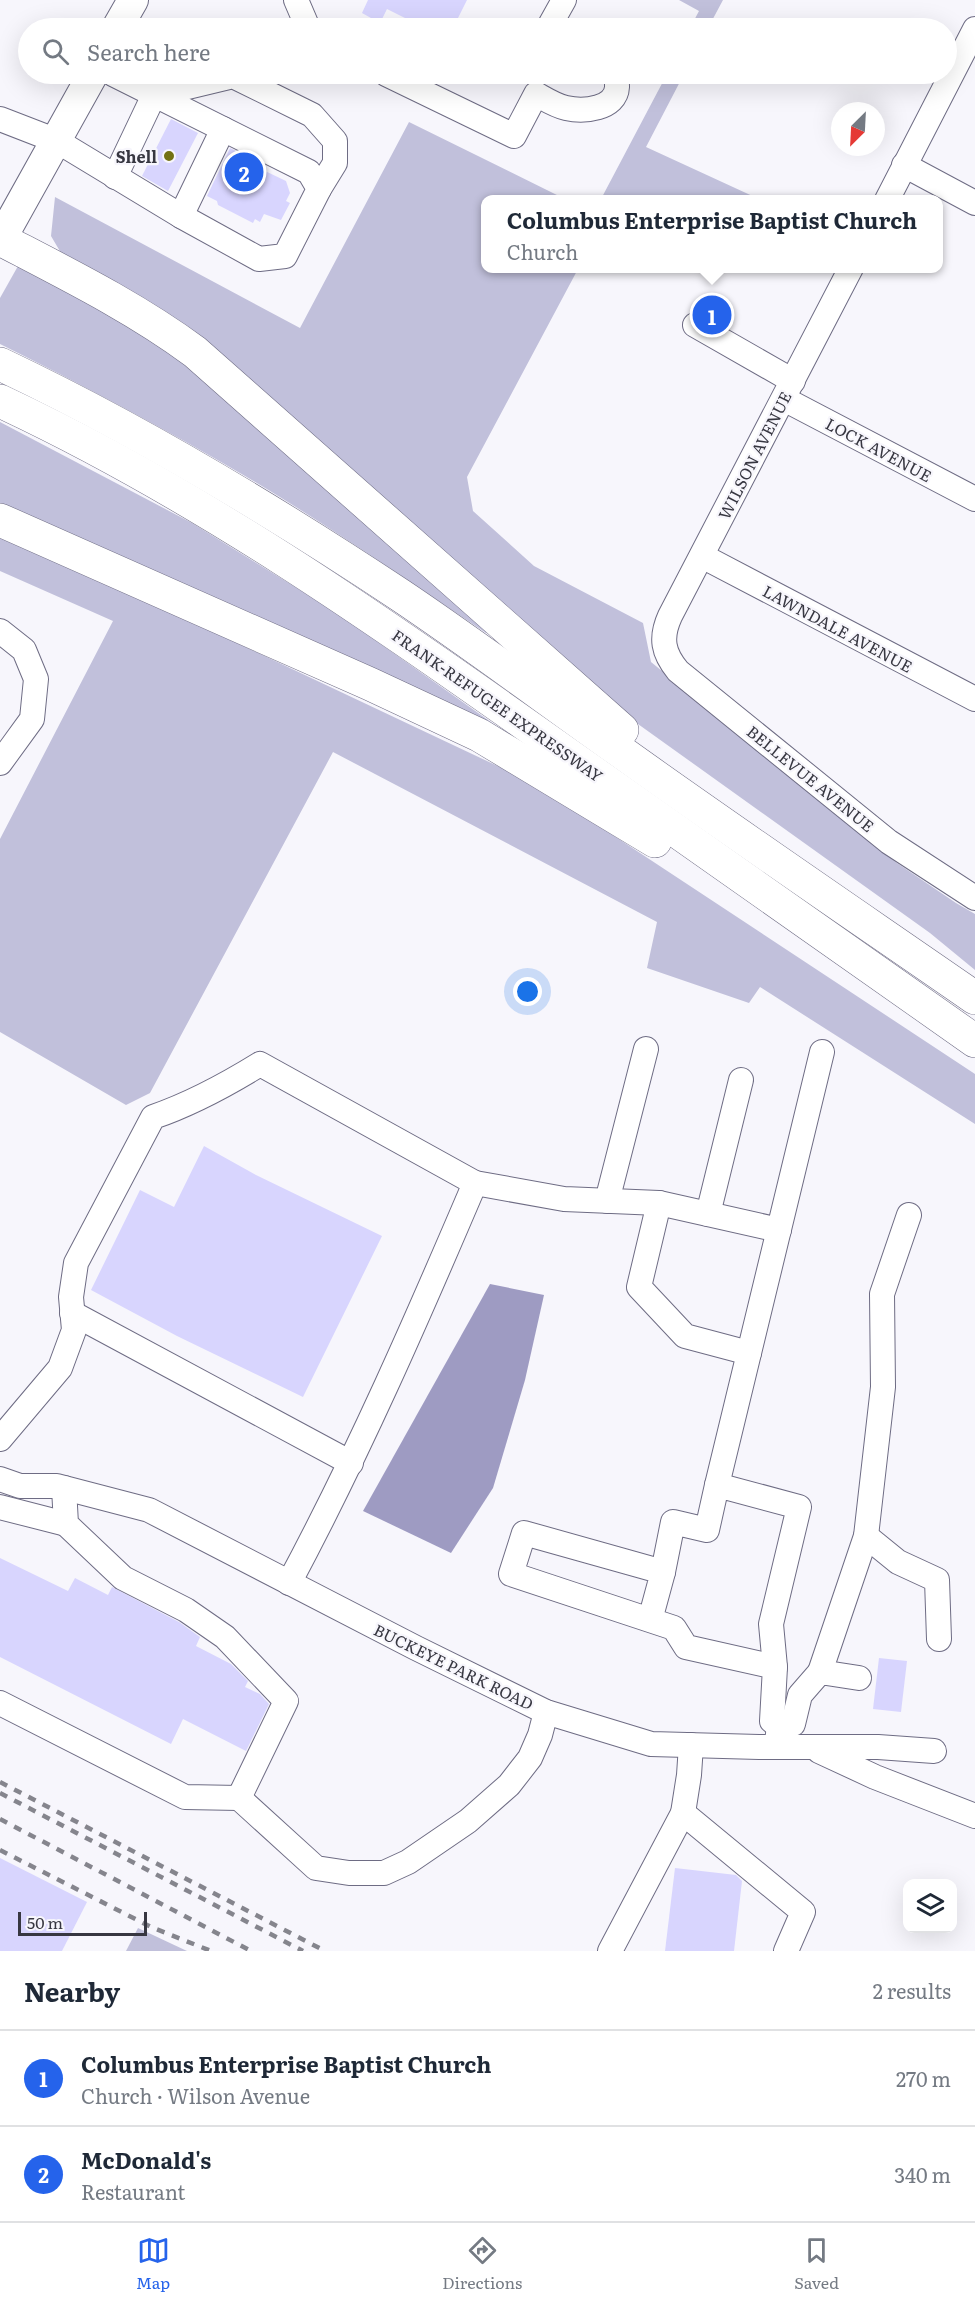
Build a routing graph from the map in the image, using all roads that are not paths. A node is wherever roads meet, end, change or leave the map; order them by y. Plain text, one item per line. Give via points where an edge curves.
1 (133, 0) edge
2 (296, 0) edge
3 (564, 0) edge
4 (123, 18) edge
5 (304, 18) edge
6 (554, 18) edge
7 (975, 29) edge
8 (957, 63) edge
9 (88, 84) edge
10 (133, 84) edge
11 (200, 84) edge
12 (249, 84) edge
13 (407, 84) edge
14 (617, 84) edge
15 (946, 84) edge
16 (154, 95) junction
17 (0, 119) edge
18 (223, 129) junction
19 (57, 141) junction
20 (904, 165) junction
21 (115, 177) junction
22 (319, 189) junction
23 (889, 195) edge
24 (975, 203) edge
25 (181, 216) junction
26 (0, 240) edge
27 (848, 273) edge
28 (695, 325) dead end
29 (11, 370) edge
30 (788, 390) junction
31 (4, 403) edge
32 (975, 499) edge
33 (0, 520) edge
34 (702, 556) junction
35 (0, 631) edge
36 (664, 642) joint
37 (975, 699) edge
38 (0, 763) edge
39 (667, 784) junction
40 (769, 897) junction
41 (975, 898) edge
42 (975, 998) edge
43 (975, 1041) edge
44 (646, 1049) dead end
45 (822, 1052) dead end
46 (741, 1080) dead end
47 (475, 1183) junction
48 (606, 1201) junction
49 (659, 1203) junction
50 (708, 1214) junction
51 (909, 1215) dead end
52 (779, 1230) junction
53 (72, 1313) junction
54 (749, 1353) junction
55 (0, 1439) edge
56 (347, 1471) junction
57 (0, 1479) edge
58 (717, 1485) junction
59 (64, 1488) junction
60 (0, 1507) edge
61 (66, 1524) junction
62 (866, 1536) junction
63 (663, 1572) junction
64 (290, 1582) junction
65 (650, 1620) junction
66 (939, 1639) dead end
67 (775, 1667) junction
68 (820, 1672) junction
69 (859, 1678) dead end
70 (0, 1703) edge
71 (546, 1712) junction
72 (778, 1737) junction
73 (691, 1745) junction
74 (811, 1747) junction
75 (934, 1751) dead end
76 (240, 1798) junction
77 (683, 1813) junction
78 (975, 1816) edge
79 (610, 1951) edge
80 (786, 1951) edge

1 - 4 main road
2 - 5 street
3 - 6 street
7 - 8 street
9 - 19 main road
10 - 16 street
11 - 16 street
12 - 22 street via 312,115 335,141 335,163
13 - 14 street via 514,136 536,94 566,108 595,109 609,103 616,94
15 - 20 street
16 - 18 street
16 - 21 street
17 - 19 street
18 - 22 street via 309,172
18 - 25 street
19 - 21 street
19 - 26 main road
20 - 23 street
20 - 24 street
21 - 25 street
22 - 25 street via 285,256 259,259
26 - 39 highway via 90,285 195,352 627,734
27 - 30 street, WILSON AVENUE
28 - 30 street, LOCK AVENUE
29 - 39 highway, FRANK-REFUGEE EXPRESSWAY via 216,479 326,547
30 - 32 street, LOCK AVENUE
30 - 34 street, WILSON AVENUE
31 - 40 highway, FRANK-REFUGEE EXPRESSWAY via 127,467 311,577 468,683
33 - 40 highway via 479,735 706,870
34 - 36 street, WILSON AVENUE via 664,628
34 - 37 street, LAWNDALE AVENUE
35 - 38 street via 24,650 36,679 32,718
36 - 41 street, BELLEVUE AVENUE via 668,658 678,671 889,842
39 - 42 highway, FRANK-REFUGEE EXPRESSWAY
40 - 43 highway, FRANK-REFUGEE EXPRESSWAY
44 - 48 street
45 - 52 street
46 - 50 street
47 - 48 street via 564,1199
47 - 53 street via 260,1064 231,1082 153,1118 76,1263
47 - 56 street via 386,1392
48 - 49 street
49 - 50 street
49 - 54 street via 639,1287 685,1336
50 - 52 street
51 - 62 street via 882,1294 883,1387
52 - 54 street
53 - 55 street via 74,1330 60,1368
53 - 56 street
54 - 58 street
56 - 64 street
57 - 59 street, BUCKEYE PARK ROAD via 20,1486
58 - 63 street via 707,1530 674,1522
58 - 67 street via 799,1507 771,1624
59 - 61 street
59 - 64 street, BUCKEYE PARK ROAD via 149,1510
60 - 61 street
61 - 76 street via 123,1578 186,1610 225,1636 286,1701
62 - 66 street via 898,1562 938,1580
62 - 68 street
63 - 65 street
63 - 65 street via 524,1533 511,1574
64 - 71 street, BUCKEYE PARK ROAD
65 - 67 street via 674,1628 686,1647
67 - 72 street via 772,1721
68 - 69 street
68 - 72 street via 800,1695 793,1724
70 - 76 street via 185,1797
71 - 73 street, BUCKEYE PARK ROAD via 651,1744
71 - 76 street via 530,1758 509,1785 468,1821 408,1862 384,1873 316,1868
72 - 73 street, BUCKEYE PARK ROAD
72 - 74 street, BUCKEYE PARK ROAD
73 - 77 street
74 - 75 street, BUCKEYE PARK ROAD
74 - 78 street
77 - 79 street
77 - 80 street via 803,1912

